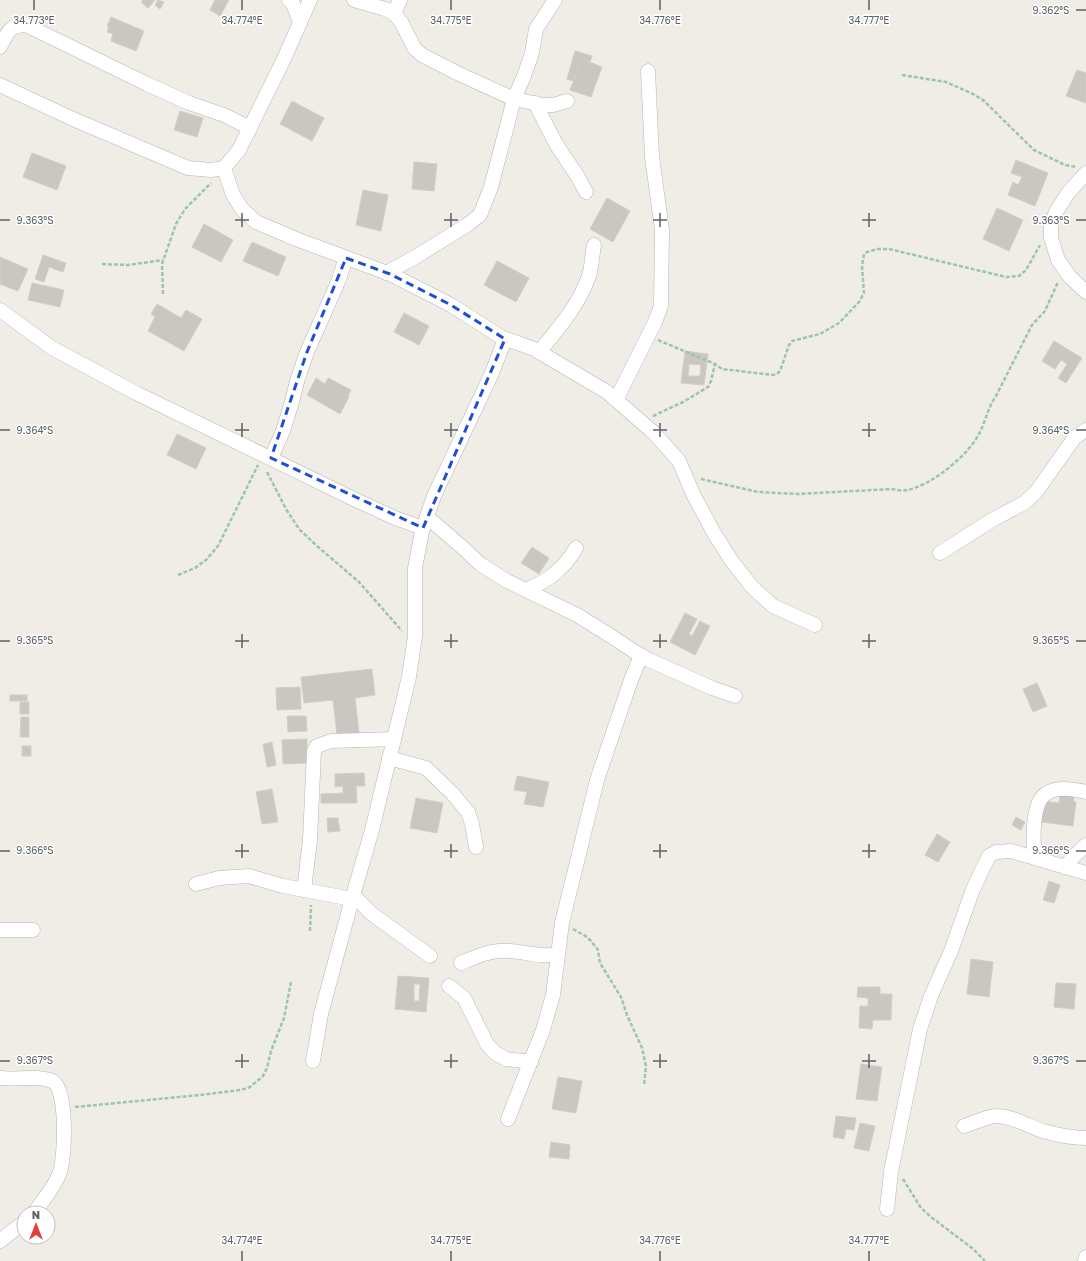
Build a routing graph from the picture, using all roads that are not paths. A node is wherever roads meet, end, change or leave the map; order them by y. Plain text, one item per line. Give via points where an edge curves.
1 (289, 0) edge
2 (310, 0) edge
3 (354, 0) edge
4 (400, 0) edge
5 (555, 0) edge
6 (394, 13) junction
7 (300, 22) junction
8 (0, 47) edge
9 (648, 71) dead end
10 (0, 85) edge
11 (514, 99) junction
12 (567, 101) dead end
13 (535, 103) junction
14 (250, 128) junction
15 (222, 168) junction
16 (1082, 170) edge
17 (586, 192) dead end
18 (594, 245) dead end
19 (346, 258) junction
20 (386, 273) junction
21 (1086, 292) edge
22 (0, 310) edge
23 (505, 339) junction
24 (539, 352) junction
25 (616, 400) junction
26 (1086, 430) edge
27 (263, 456) junction
28 (425, 523) junction
29 (576, 548) dead end
30 (940, 553) dead end
31 (526, 590) junction
32 (815, 625) dead end
33 (641, 656) junction
34 (735, 696) dead end
35 (394, 739) junction
36 (389, 758) junction
37 (1086, 792) edge
38 (1086, 845) edge
39 (476, 847) dead end
40 (1035, 858) junction
41 (1065, 867) junction
42 (1086, 874) edge
43 (196, 884) dead end
44 (308, 891) junction
45 (353, 897) junction
46 (0, 930) edge
47 (33, 930) dead end
48 (557, 954) junction
49 (430, 956) dead end
50 (461, 963) dead end
51 (449, 986) dead end
52 (313, 1061) dead end
53 (531, 1062) junction
54 (0, 1078) edge
55 (508, 1119) dead end
56 (964, 1126) dead end
57 (1086, 1138) edge
58 (40, 1205) edge
59 (887, 1209) dead end
60 (16, 1228) edge
61 (0, 1241) edge
62 (1086, 1257) edge
63 (1085, 1261) edge

1 - 7 street
2 - 7 street
3 - 6 street
4 - 6 street
5 - 11 street via 536,29 532,53
6 - 11 street via 422,55
7 - 14 street
8 - 14 street via 9,31 15,26 26,25 147,84
9 - 25 street via 652,157 662,230 661,306
10 - 15 street via 188,168
11 - 13 street
11 - 20 street via 491,187 480,215
12 - 13 street via 553,105
13 - 17 street via 556,144
14 - 15 street via 239,150
15 - 19 street via 233,195 242,209 256,222
16 - 21 street via 1056,212 1051,225 1051,238 1058,260 1070,277
18 - 24 street via 589,276 578,300
19 - 20 street
19 - 27 street via 307,352 285,424
20 - 23 street via 451,305
22 - 27 street via 52,348
23 - 24 street
23 - 28 street via 492,373 434,496
24 - 25 street via 607,392
25 - 32 street via 654,432 679,461 714,533 752,587 773,606
26 - 30 street via 1075,437 1036,492 1024,503
27 - 28 street via 395,518
28 - 31 street via 462,547 480,564
28 - 35 street via 416,568 414,644
29 - 31 street via 557,573 547,581
31 - 33 street via 577,615
33 - 34 street
33 - 48 street via 597,780 562,923
35 - 36 street
35 - 44 street via 331,741 317,746 314,751
36 - 39 street via 426,768 452,793 468,812
36 - 45 street
37 - 40 street via 1056,789 1046,793 1040,802 1033,827
38 - 41 street
40 - 41 street
40 - 59 street via 1011,851 996,852 989,856 982,870 922,1022 892,1164
41 - 42 street
43 - 44 street via 226,877 249,876
44 - 45 street
45 - 49 street
45 - 52 street via 321,1014
46 - 47 street
48 - 50 street via 542,956 496,951
48 - 53 street via 553,995
51 - 53 street via 464,998 495,1053 506,1059
53 - 55 street
54 - 58 street via 39,1078 52,1081 58,1086 64,1148 60,1171
56 - 57 street via 997,1116 1058,1135
60 - 61 street
62 - 63 street

